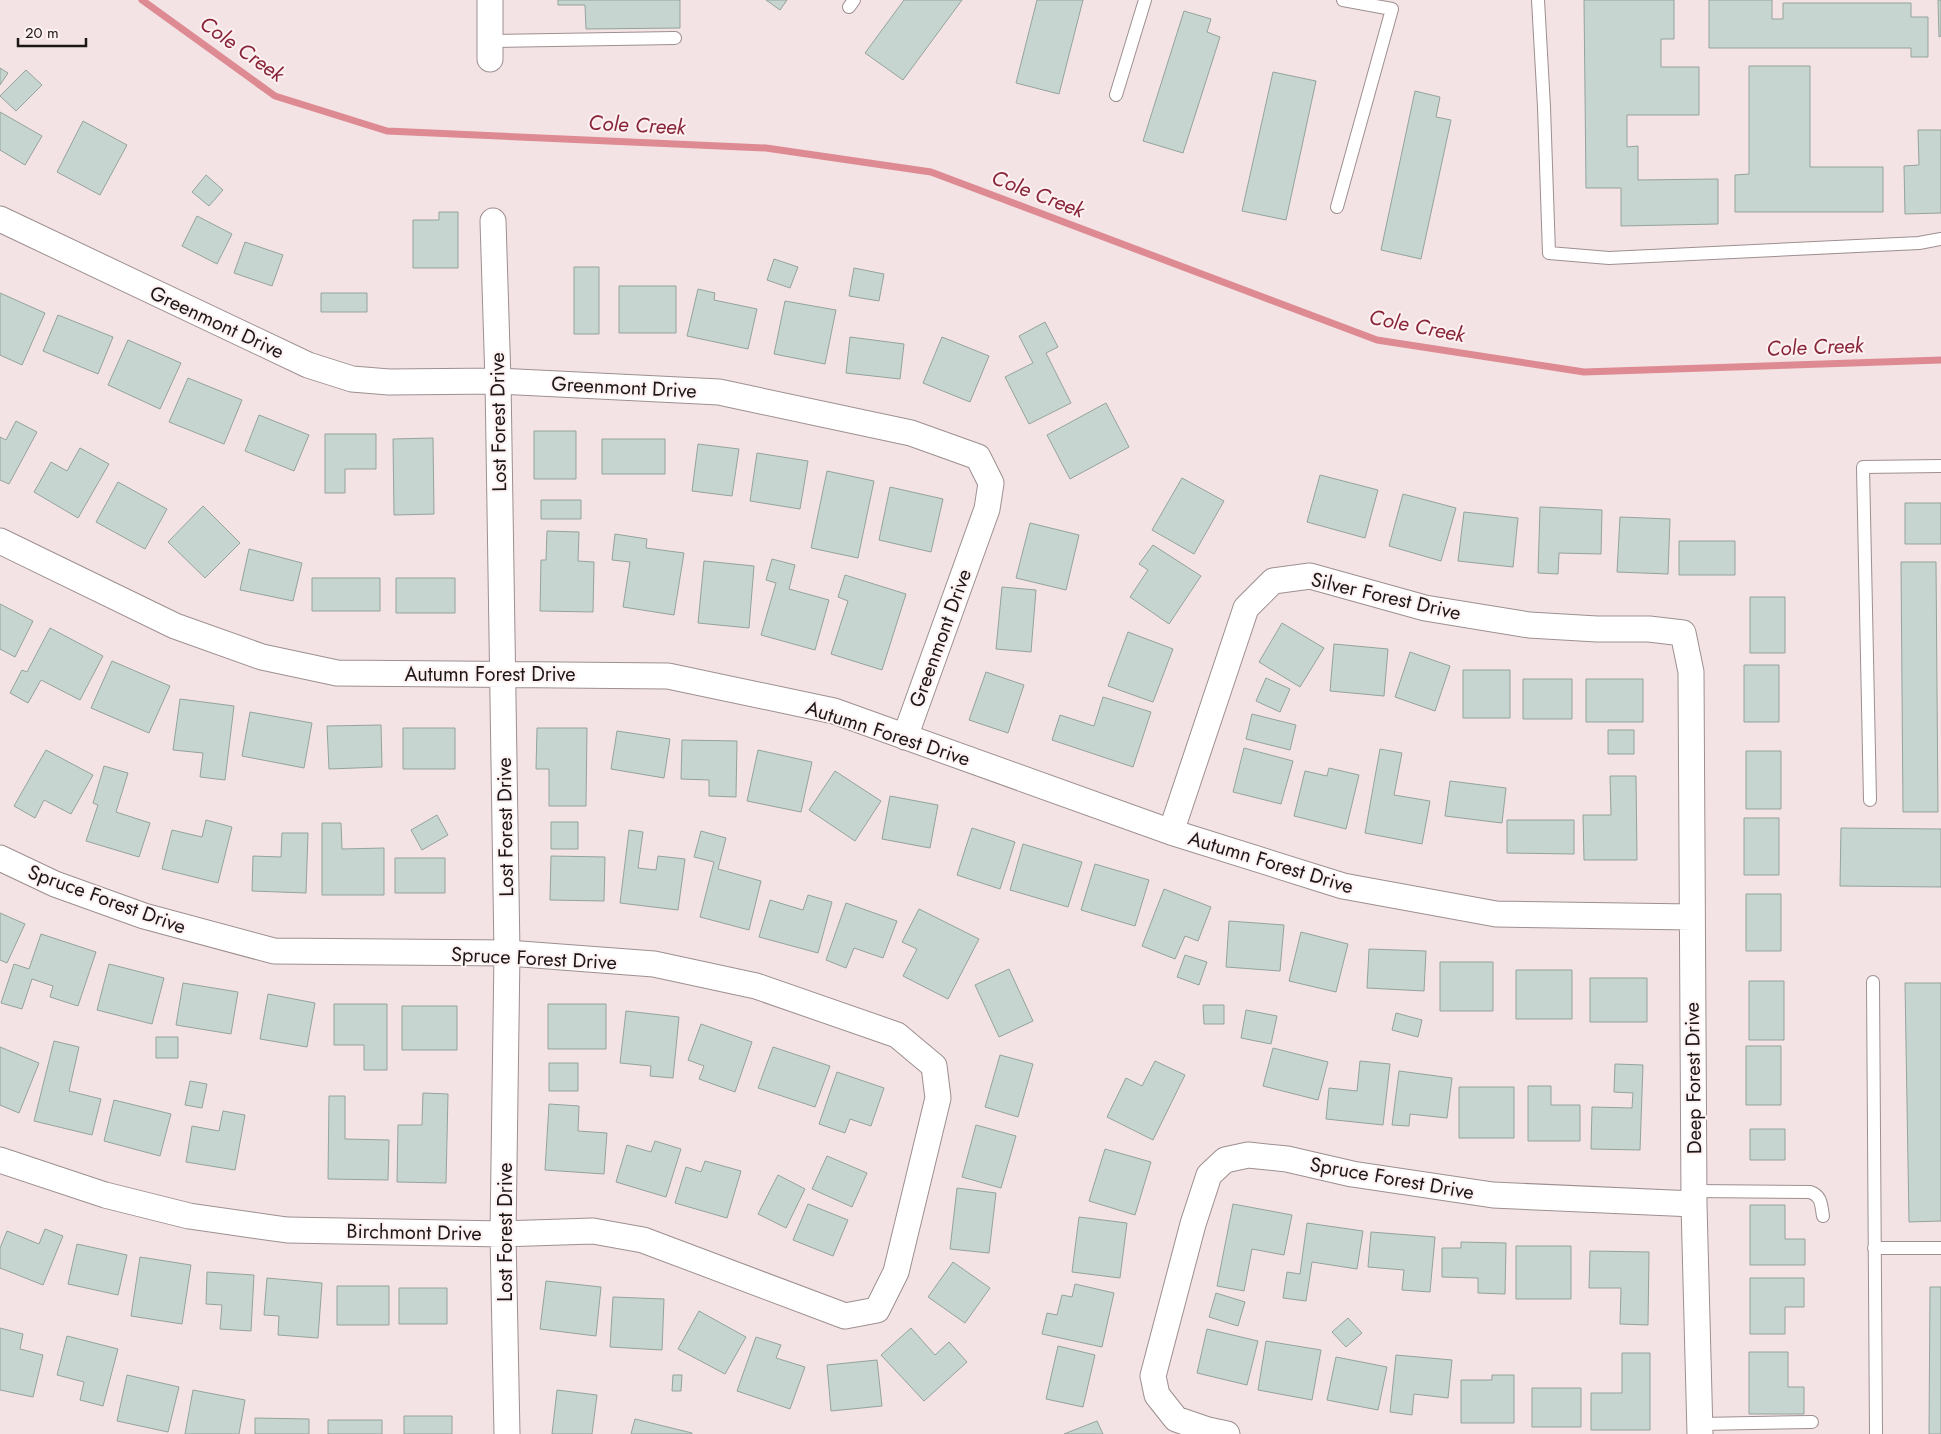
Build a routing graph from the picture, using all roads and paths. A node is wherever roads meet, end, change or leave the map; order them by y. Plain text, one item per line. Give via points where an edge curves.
1 (490, 0) edge
2 (1145, 0) edge
3 (1343, 0) edge
4 (1538, 0) edge
5 (675, 38) dead end
6 (490, 50) joint
7 (1116, 95) dead end
8 (1337, 207) dead end
9 (0, 220) edge
10 (493, 221) dead end
11 (1941, 239) edge
12 (498, 381) junction
13 (1941, 466) edge
14 (0, 541) edge
15 (502, 673) junction
16 (1691, 721) joint
17 (905, 737) junction
18 (1870, 800) dead end
19 (1171, 832) junction
20 (0, 858) edge
21 (1692, 918) junction
22 (507, 954) junction
23 (1873, 982) dead end
24 (0, 1160) edge
25 (916, 1191) joint
26 (1694, 1198) junction
27 (1823, 1216) dead end
28 (503, 1234) junction
29 (1874, 1248) junction
30 (1941, 1248) edge
31 (1812, 1422) dead end
32 (1700, 1429) edge
33 (507, 1434) edge
34 (1227, 1434) edge
35 (1876, 1434) edge

1 - 6 street
2 - 7 lane
3 - 8 lane via 1392,9
4 - 11 lane via 1549,253 1610,258
5 - 6 lane
9 - 12 street, Greenmont Drive via 308,365 352,380
10 - 12 street, Lost Forest Drive
12 - 15 street, Lost Forest Drive
12 - 17 street, Greenmont Drive via 719,392 910,433 978,458 991,483 987,509
13 - 18 lane via 1863,467
14 - 15 street, Autumn Forest Drive via 175,626 262,657 337,673
15 - 17 street, Autumn Forest Drive via 668,676 834,711
15 - 22 street, Lost Forest Drive
16 - 19 street, Silver Forest Drive via 1691,672 1683,633 1529,625 1425,608 1310,576 1273,580 1246,608
16 - 21 street, Deep Forest Drive
17 - 19 street, Autumn Forest Drive
19 - 21 street, Autumn Forest Drive via 1343,886 1496,914
20 - 22 street, Spruce Forest Drive via 55,884 144,916 274,951
21 - 26 street, Deep Forest Drive
22 - 25 street, Spruce Forest Drive via 654,964 756,986 897,1034 934,1066 938,1098
22 - 28 street, Lost Forest Drive
23 - 29 lane
24 - 28 street, Birchmont Drive via 105,1196 189,1216 288,1230
25 - 28 street, Birchmont Drive via 896,1272 877,1310 846,1316 643,1240 593,1232
26 - 27 lane via 1810,1192 1821,1200
26 - 32 street, Deep Forest Drive
26 - 34 street, Spruce Forest Drive via 1493,1195 1352,1174 1287,1159 1248,1155 1225,1160 1210,1175 1193,1224 1153,1376 1156,1395 1176,1419
28 - 33 street, Lost Forest Drive
29 - 30 lane
29 - 35 lane
31 - 32 lane

